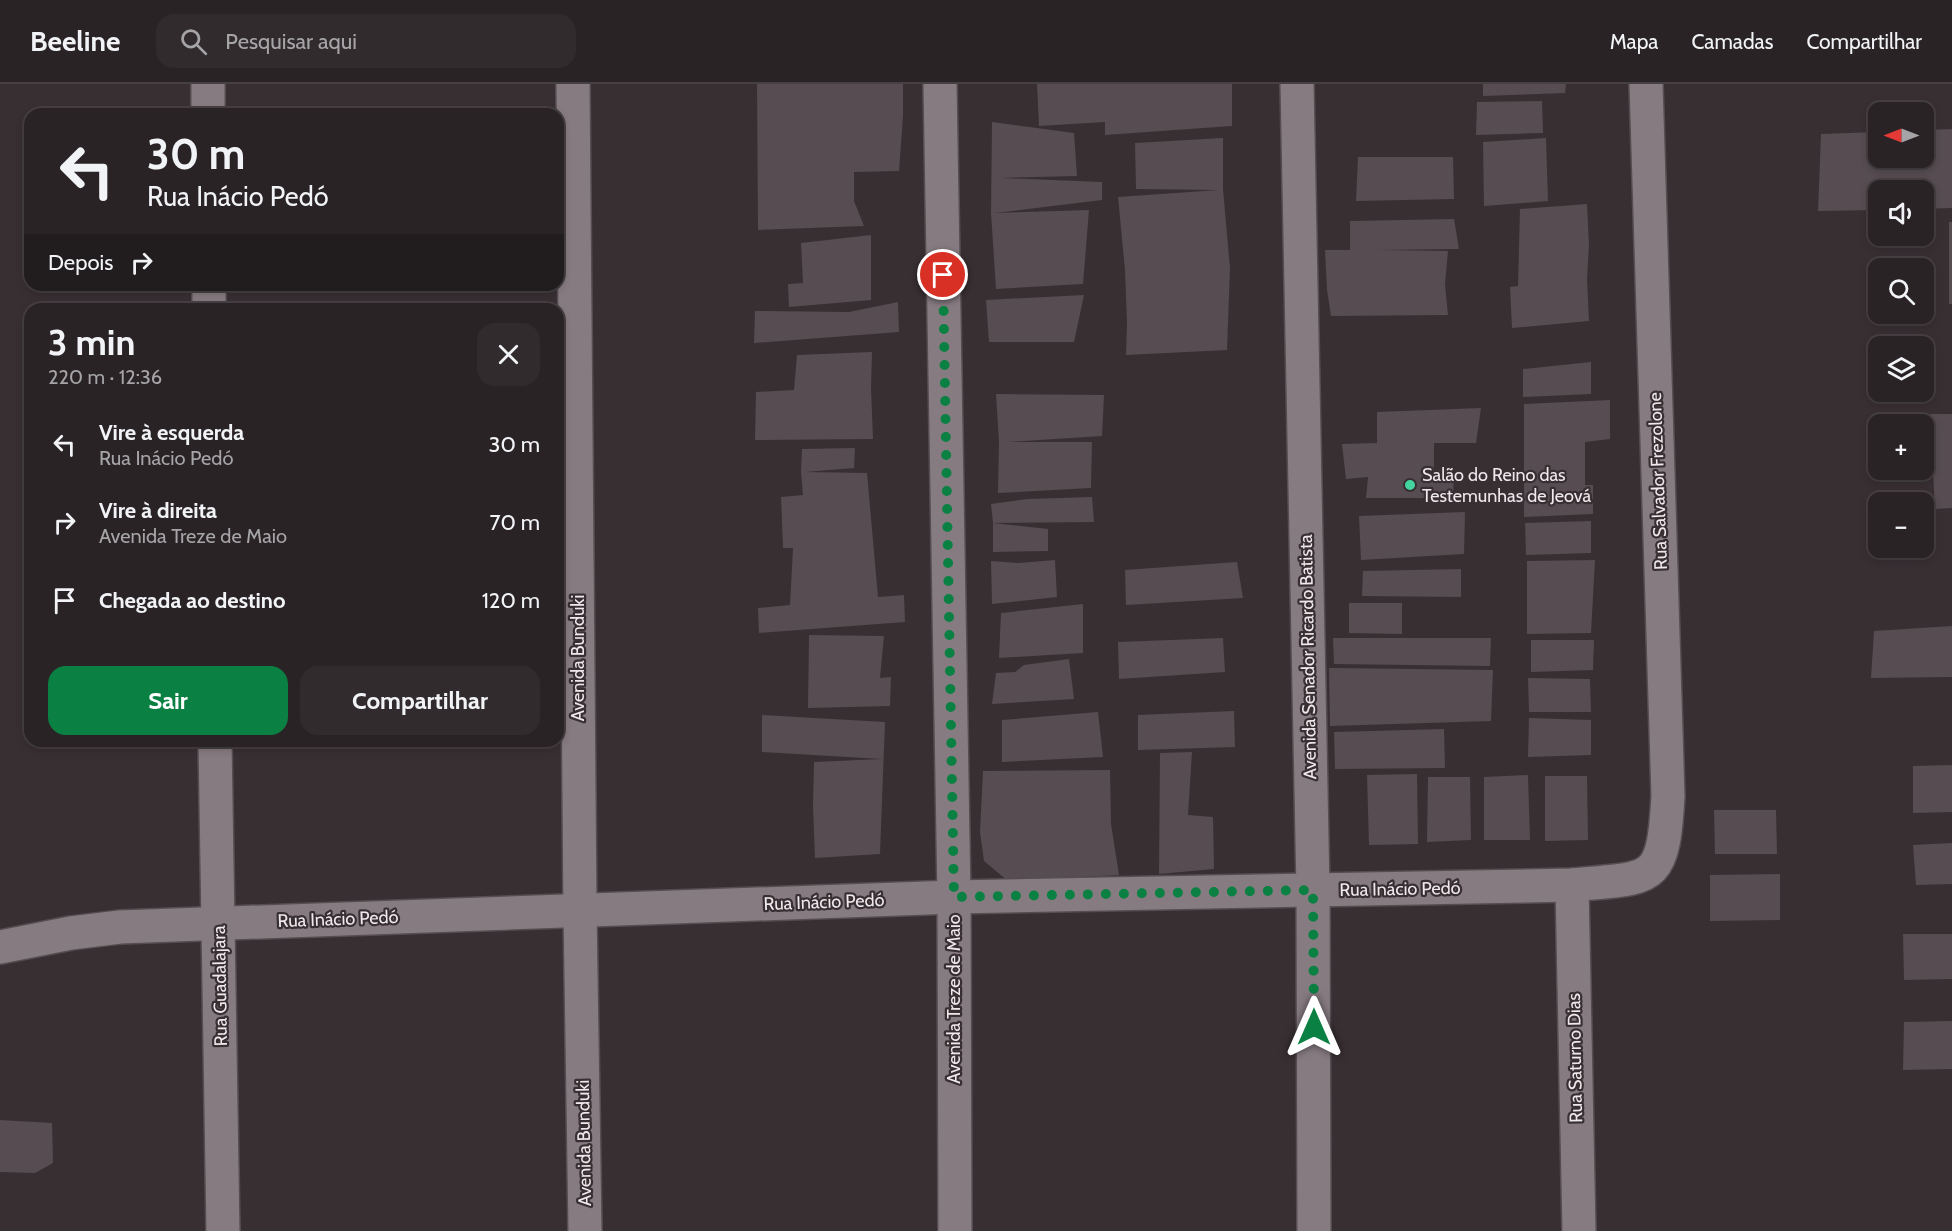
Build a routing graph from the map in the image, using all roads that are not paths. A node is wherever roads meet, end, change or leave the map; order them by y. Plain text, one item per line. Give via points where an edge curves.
1 (208, 84) edge
2 (573, 84) edge
3 (940, 84) edge
4 (1297, 84) edge
5 (1646, 84) edge
6 (208, 108) edge
7 (216, 747) edge
8 (1649, 873) joint
9 (1572, 885) junction
10 (1313, 890) junction
11 (954, 897) junction
12 (580, 910) junction
13 (219, 924) junction
14 (0, 947) edge
15 (224, 1231) edge
16 (585, 1231) edge
17 (955, 1231) edge
18 (1314, 1231) edge
19 (1579, 1231) edge

1 - 6 street
2 - 12 street, Avenida Bunduki
3 - 11 street, Avenida Treze de Maio
4 - 10 street, Avenida Senador Ricardo Batista
5 - 8 street, Rua Salvador Frezolone via 1668,796 1663,850 1658,864
7 - 13 street, Rua Guadalajara
8 - 9 street, Rua Inácio Pedó
9 - 10 street, Rua Inácio Pedó
9 - 19 street, Rua Saturno Dias
10 - 11 street, Rua Inácio Pedó
10 - 18 street, Avenida Senador Ricardo Batista
11 - 12 street, Rua Inácio Pedó
11 - 17 street, Avenida Treze de Maio
12 - 13 street, Rua Inácio Pedó
12 - 16 street, Avenida Bunduki
13 - 14 street, Rua Inácio Pedó via 120,927
13 - 15 street, Rua Guadalajara

